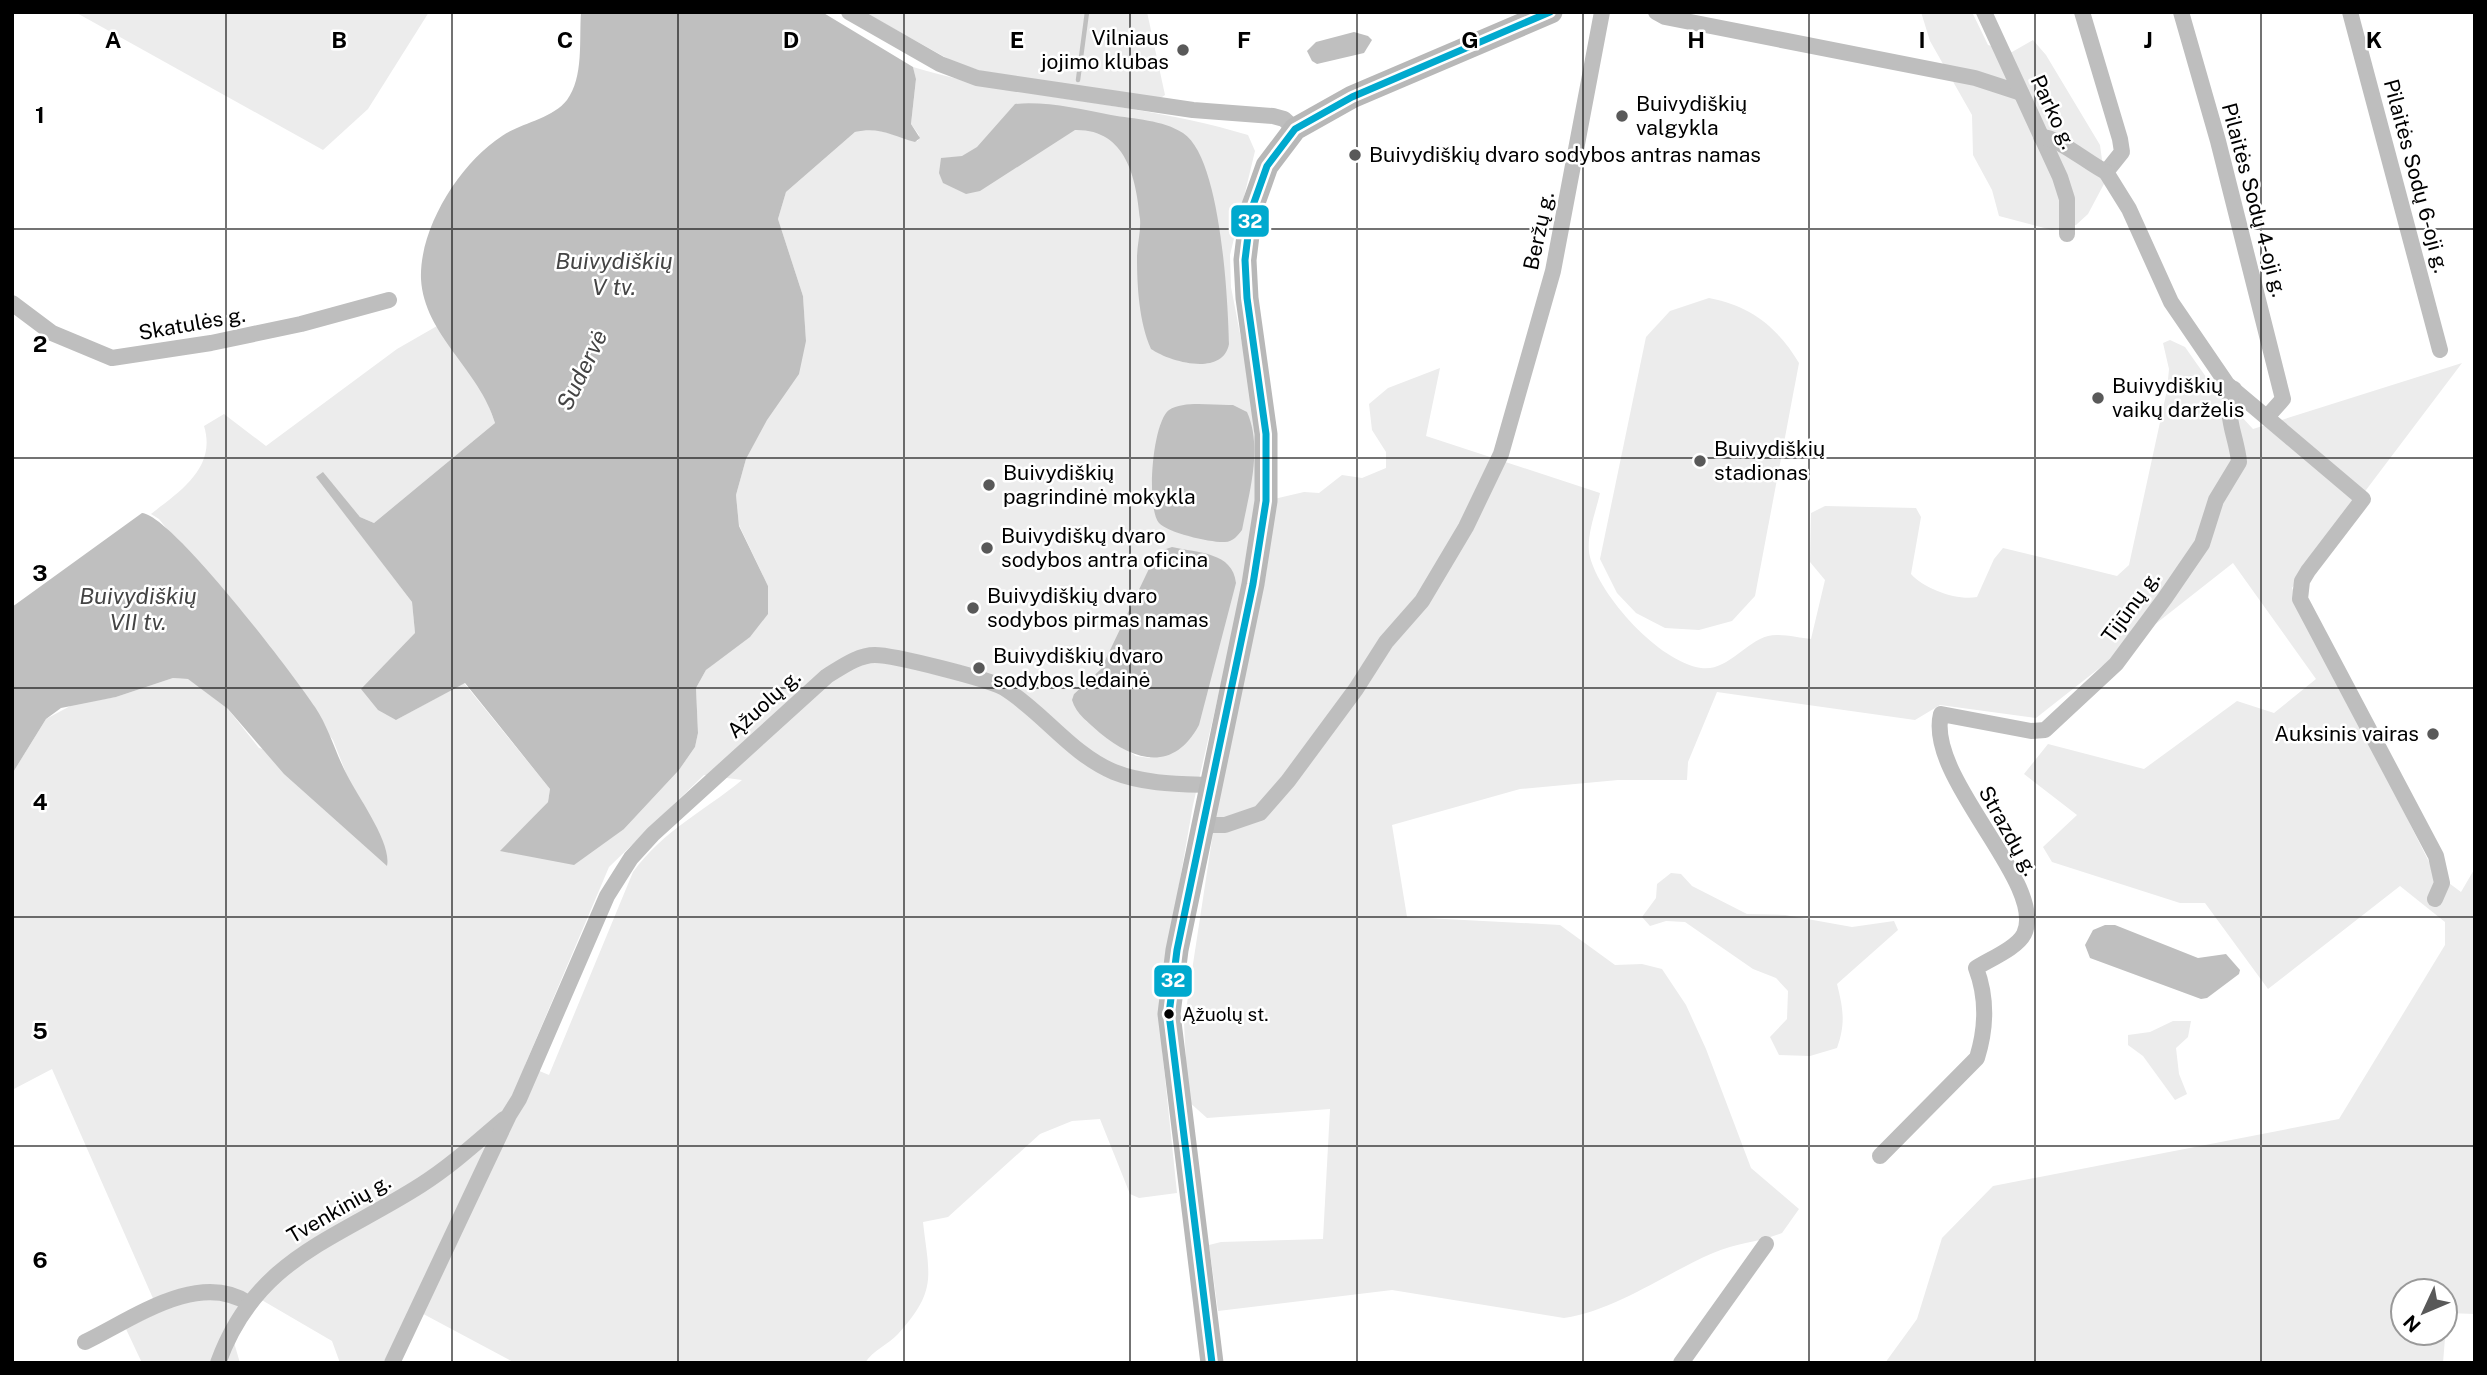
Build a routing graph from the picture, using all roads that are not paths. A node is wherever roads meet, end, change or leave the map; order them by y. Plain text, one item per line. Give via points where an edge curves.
1 (849, 12) edge
2 (1551, 12) edge
3 (1602, 12) edge
4 (1656, 12) edge
5 (1984, 12) edge
6 (2082, 12) edge
7 (2181, 12) edge
8 (2350, 12) edge
9 (2021, 93) junction
10 (1295, 129) junction
11 (2041, 137) junction
12 (2106, 172) junction
13 (2067, 234) dead end
14 (389, 300) dead end
15 (12, 303) edge
16 (2440, 350) dead end
17 (2234, 389) junction
18 (2267, 417) junction
19 (1941, 714) joint
20 (1209, 785) junction
21 (1202, 825) junction
22 (2435, 899) dead end
23 (509, 1115) junction
24 (1880, 1156) dead end
25 (1766, 1244) dead end
26 (248, 1303) junction
27 (85, 1342) dead end
28 (218, 1363) edge
29 (392, 1363) edge
30 (1212, 1363) edge
31 (1681, 1363) edge

1 - 10 street via 940,64 977,78 1193,110 1273,116
2 - 10 main road via 1352,97
3 - 21 street, Beržų g. via 1553,271 1501,454 1466,527 1422,601 1386,642 1303,764 1260,813 1225,825
4 - 9 street via 1975,78
5 - 9 street, Parko g.
6 - 12 street via 2122,152
7 - 18 street, Pilaitės Sodų 4-oji g. via 2283,399
8 - 16 street, Pilaitės Sodų 6-oji g.
9 - 11 street, Parko g.
10 - 20 main road via 1267,166 1247,236 1247,298 1266,434 1266,501 1240,654
11 - 12 street via 2056,139 2089,165
11 - 13 street, Parko g. via 2067,198
12 - 17 street via 2129,209 2171,302
14 - 15 street, Skatulės g. via 211,343 112,358 52,333
17 - 18 street
17 - 19 street, Tijūnų g. via 2228,415 2239,461 2216,500 2202,544 2116,664 2045,730
18 - 22 street via 2363,499 2308,571 2300,599 2436,856 2442,883
19 - 24 street, Strazdų g. via 1938,727 1945,754 2012,875 2024,909 2025,931 2020,940 1976,968 1984,988 1983,1040 1977,1058
20 - 21 main road
20 - 23 street, Ąžuolų g. via 1162,783 1115,772 1053,730 1003,687 897,658 873,655 851,661 827,676 631,858 607,896
21 - 30 main road via 1169,1014
23 - 26 street, Tvenkinių g. via 421,1185 296,1258
23 - 29 street, Ąžuolų g.
25 - 31 street
26 - 27 street via 224,1293 186,1295
26 - 28 street, Tvenkinių g.

